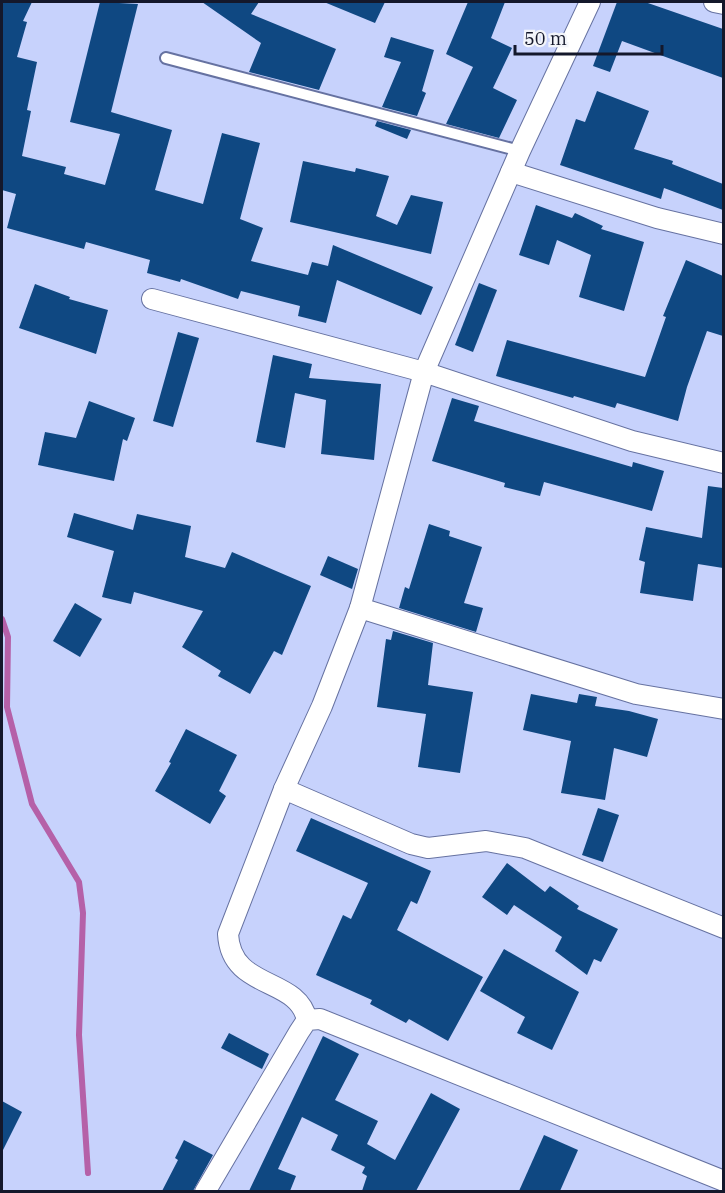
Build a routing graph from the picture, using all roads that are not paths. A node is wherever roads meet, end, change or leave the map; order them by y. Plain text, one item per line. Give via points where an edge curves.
1 (590, 2) edge
2 (714, 2) edge
3 (723, 4) edge
4 (166, 58) dead end
5 (520, 151) junction
6 (511, 172) junction
7 (723, 234) edge
8 (152, 298) dead end
9 (424, 372) junction
10 (723, 463) edge
11 (360, 608) junction
12 (723, 709) edge
13 (284, 789) junction
14 (723, 928) edge
15 (307, 1020) junction
16 (723, 1181) edge
17 (205, 1191) edge

1 - 5 street
2 - 3 street
4 - 5 lane
5 - 6 street
6 - 7 street via 657,218
6 - 9 street
8 - 9 street
9 - 10 street via 632,441
9 - 11 street
11 - 12 street via 636,694
11 - 13 street
13 - 14 street via 411,844 428,848 486,841 525,848
13 - 15 street via 228,934 229,946 234,959 250,976 305,1007
15 - 16 street via 320,1019
15 - 17 street

